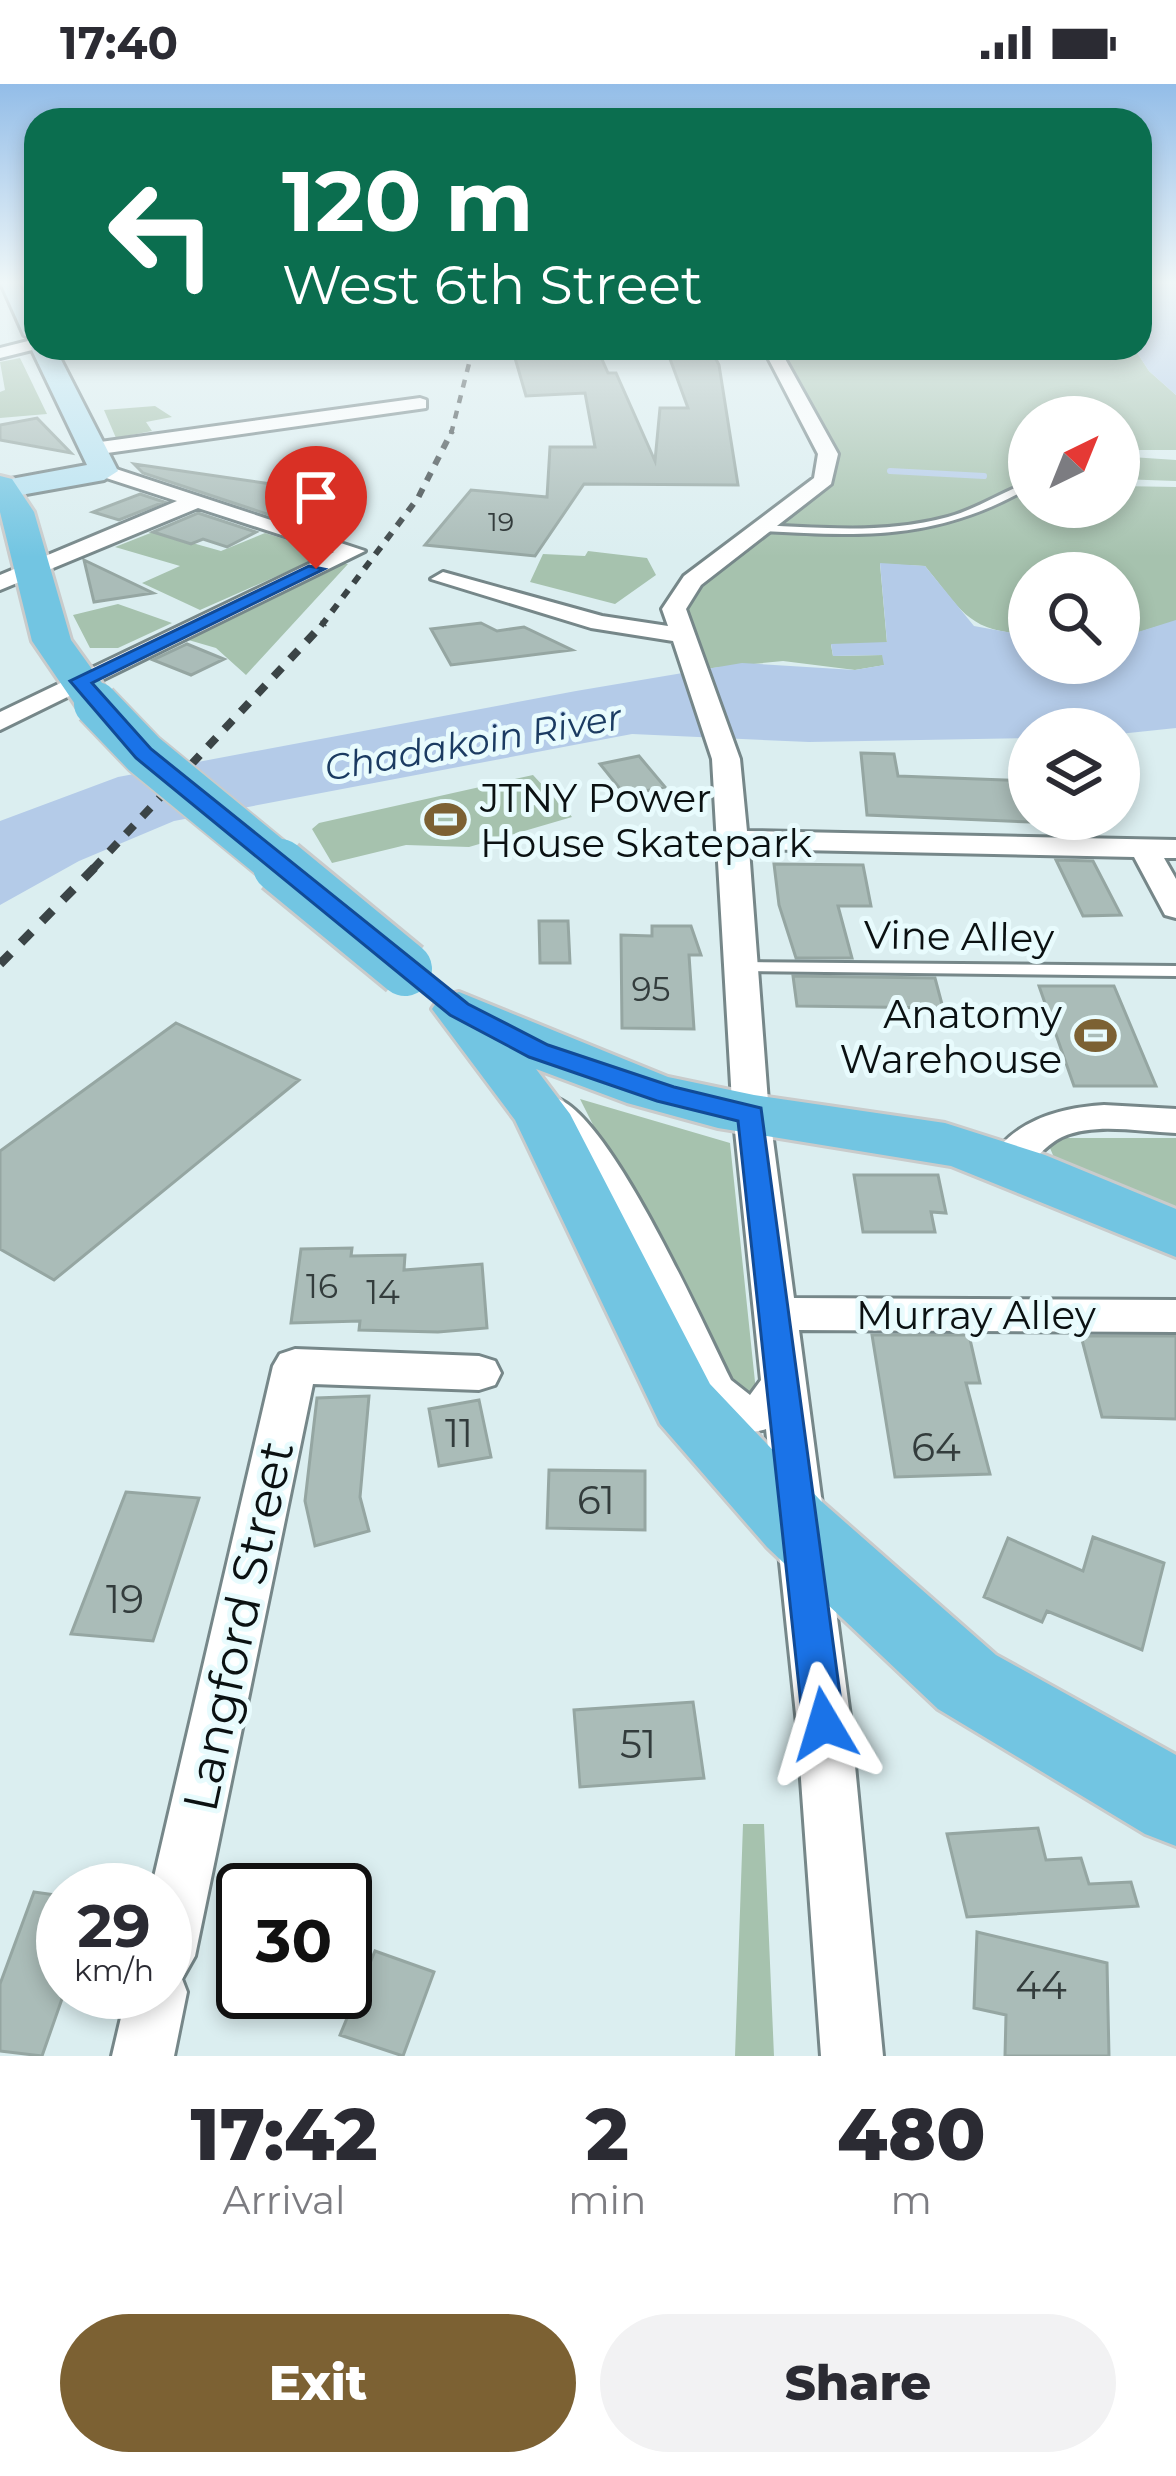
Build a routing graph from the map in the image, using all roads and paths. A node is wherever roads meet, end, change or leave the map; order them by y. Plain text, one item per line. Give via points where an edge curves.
1 (54, 373) edge
2 (785, 373) edge
3 (420, 404) dead end
4 (99, 460) junction
5 (1, 488) edge
6 (1008, 495) edge
7 (196, 501) junction
8 (760, 528) junction
9 (16, 576) edge
10 (442, 579) dead end
11 (684, 647) junction
12 (88, 692) junction
13 (0, 722) edge
14 (734, 840) junction
15 (1160, 848) edge
16 (1176, 908) edge
17 (742, 967) junction
18 (1176, 971) edge
19 (459, 1010) junction
20 (530, 1100) junction
21 (752, 1115) junction
22 (1176, 1121) edge
23 (1005, 1165) junction
24 (1176, 1234) edge
25 (775, 1314) junction
26 (1176, 1316) edge
27 (479, 1373) dead end
28 (783, 1380) junction
29 (801, 1531) junction
30 (1176, 1803) edge
31 (185, 1863) edge
32 (151, 2019) edge
33 (143, 2056) edge
34 (852, 2056) edge

1 - 4 street
2 - 8 street via 829,466 824,480
3 - 4 street
4 - 5 street
4 - 7 street
5 - 9 main road via 17,512
6 - 8 lane via 910,531
7 - 9 street
7 - 12 street via 354,551
8 - 11 street via 678,598
9 - 12 main road
10 - 11 street
11 - 14 street via 719,741
12 - 13 street
12 - 19 main road, bridge via 144,754
14 - 15 street
14 - 17 street
15 - 16 street
17 - 18 lane, Vine Alley
17 - 21 street
19 - 20 main road
19 - 21 main road via 538,1051
20 - 28 street via 565,1114 591,1152 716,1392 736,1413 755,1415 772,1406
20 - 29 main road via 685,1404
21 - 23 main road via 904,1135
21 - 25 street
22 - 23 street via 1059,1120 1025,1139
23 - 24 main road
25 - 26 street, Murray Alley
25 - 28 street
27 - 31 street, Langford Street via 295,1366
28 - 29 street
29 - 30 main road via 968,1682
29 - 34 street
32 - 33 street

